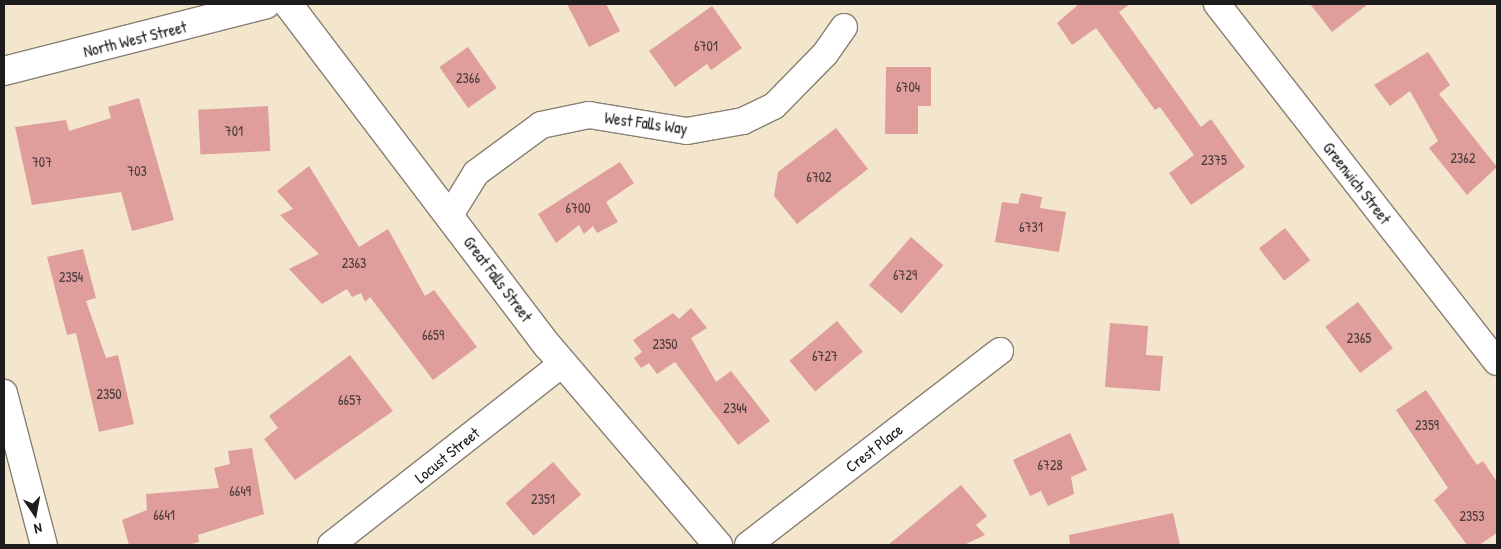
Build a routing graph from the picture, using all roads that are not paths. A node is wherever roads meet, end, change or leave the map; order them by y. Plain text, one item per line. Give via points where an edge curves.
1 (266, 4) edge
2 (288, 4) edge
3 (1217, 4) edge
4 (844, 27) dead end
5 (4, 71) edge
6 (450, 215) junction
7 (1000, 351) dead end
8 (1497, 362) edge
9 (563, 363) junction
10 (4, 393) edge
11 (44, 545) edge
12 (331, 545) edge
13 (718, 545) edge
14 (748, 545) edge

1 - 5 main road, North West Street
2 - 6 main road, Great Falls Street
3 - 8 street, Greenwich Street
4 - 6 street, West Falls Way via 825,54 774,106 743,121 687,131 590,114 540,125 476,173
6 - 9 main road, Great Falls Street
7 - 14 street, Crest Place
9 - 12 street, Locust Street
9 - 13 main road, Great Falls Street
10 - 11 street

